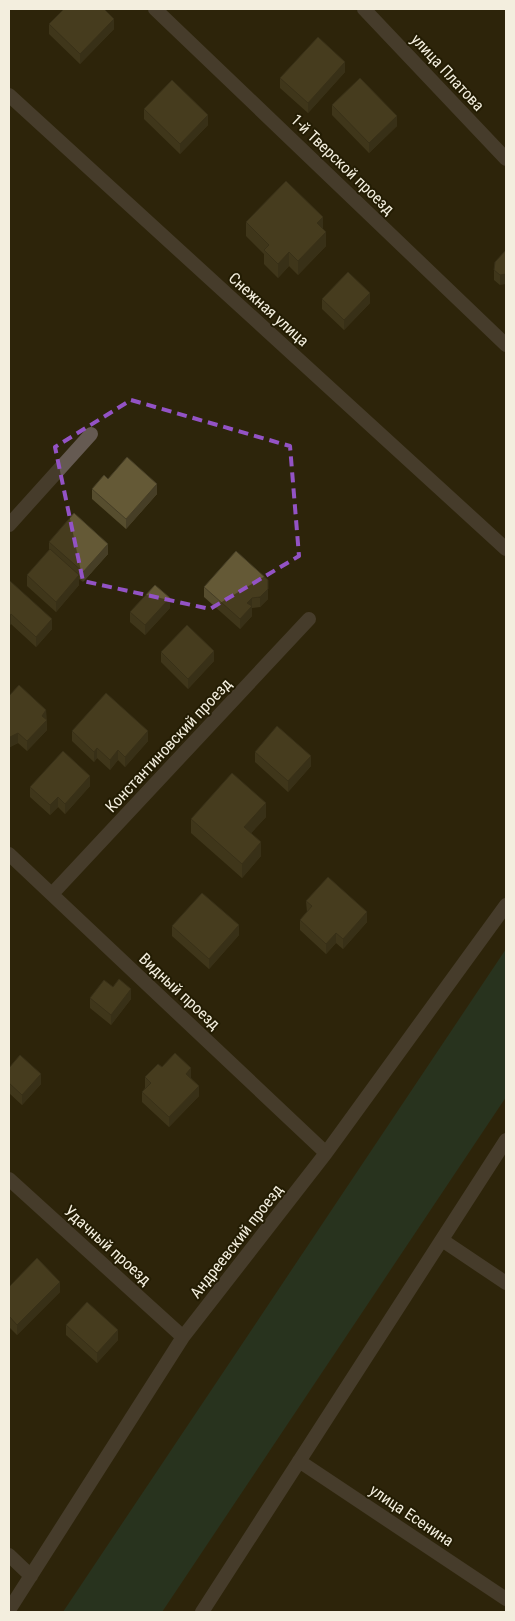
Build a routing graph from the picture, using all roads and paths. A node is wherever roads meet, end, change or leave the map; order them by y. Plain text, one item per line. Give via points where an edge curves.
1 (155, 9) edge
2 (364, 9) edge
3 (9, 94) edge
4 (506, 159) edge
5 (506, 345) edge
6 (91, 434) dead end
7 (9, 525) edge
8 (506, 549) edge
9 (308, 619) dead end
10 (9, 854) edge
11 (52, 894) junction
12 (506, 905) edge
13 (506, 1140) edge
14 (326, 1153) junction
15 (9, 1179) edge
16 (442, 1240) junction
17 (506, 1282) edge
18 (183, 1337) junction
19 (299, 1461) junction
20 (9, 1555) edge
21 (31, 1576) junction
22 (506, 1599) edge
23 (9, 1610) edge
24 (202, 1612) edge

1 - 5 street, 1-й Тверской проезд
2 - 4 street, улица Платова
3 - 8 street, Снежная улица
6 - 7 street
9 - 11 street, Константиновский проезд
10 - 11 street, Видный проезд
11 - 14 street, Видный проезд
12 - 14 street, Андреевский проезд
13 - 16 street
14 - 18 street, Андреевский проезд
15 - 18 street, Удачный проезд
16 - 17 street
16 - 19 street
18 - 21 street, Андреевский проезд
19 - 22 street, улица Есенина
19 - 24 street
20 - 21 street
21 - 23 street, Андреевский проезд

